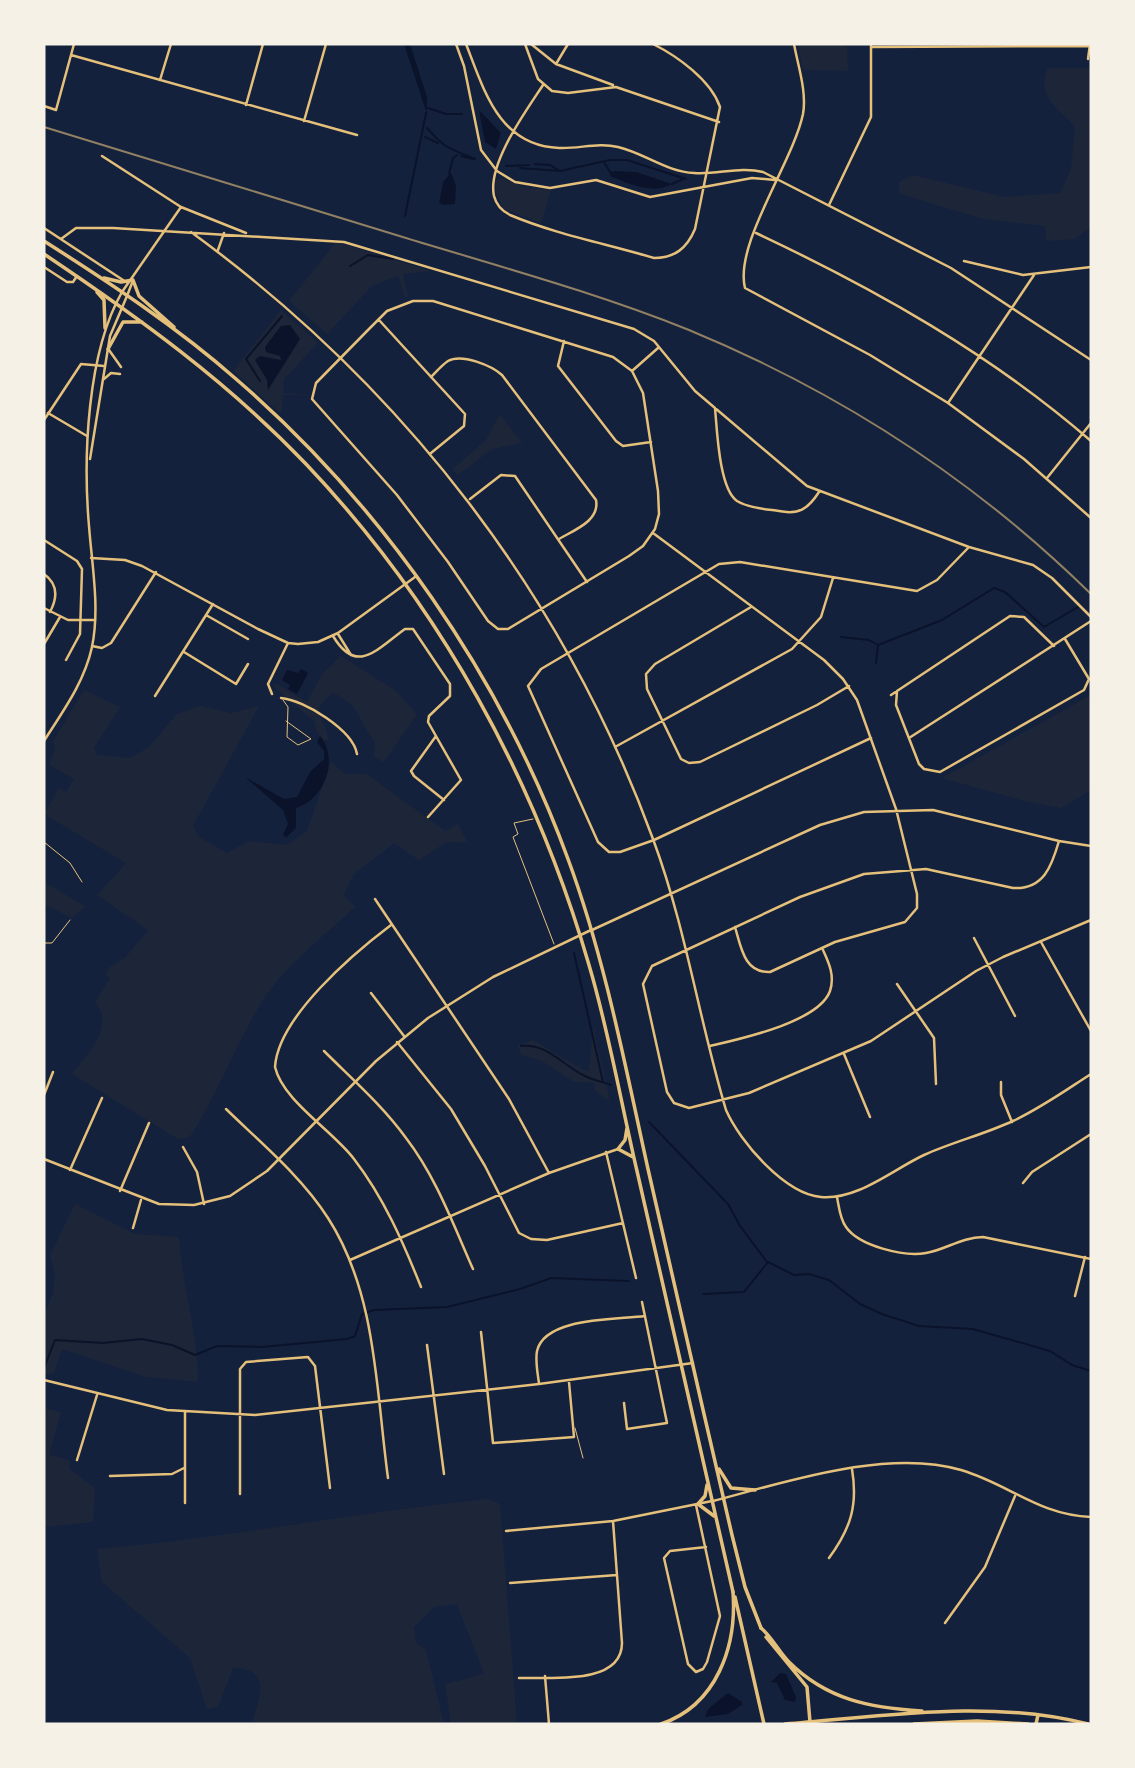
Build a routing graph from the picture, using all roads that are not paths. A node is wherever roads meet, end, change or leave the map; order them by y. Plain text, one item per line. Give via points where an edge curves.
1 (74, 44) edge
2 (171, 44) edge
3 (263, 44) edge
4 (326, 44) edge
5 (456, 44) edge
6 (466, 44) edge
7 (525, 44) edge
8 (531, 44) edge
9 (568, 44) edge
10 (653, 44) edge
11 (794, 44) edge
12 (871, 45) edge
13 (1090, 45) edge
14 (540, 53) junction
15 (71, 55) junction
16 (1088, 59) dead end
17 (531, 61) junction
18 (473, 64) junction
19 (556, 64) junction
20 (464, 66) junction
21 (592, 76) junction
22 (160, 80) junction
23 (543, 85) junction
24 (616, 87) junction
25 (589, 88) junction
26 (246, 105) junction
27 (44, 106) edge
28 (304, 121) junction
29 (719, 122) junction
30 (513, 132) junction
31 (357, 135) dead end
32 (102, 156) dead end
33 (497, 171) junction
34 (709, 172) junction
35 (777, 180) junction
36 (705, 186) junction
37 (829, 205) junction
38 (181, 207) junction
39 (44, 228) edge
40 (166, 229) junction
41 (191, 232) junction
42 (224, 233) junction
43 (754, 233) junction
44 (249, 234) junction
45 (61, 239) junction
46 (44, 241) edge
47 (218, 251) junction
48 (44, 254) edge
49 (964, 261) dead end
50 (44, 267) edge
51 (1091, 267) edge
52 (1034, 275) junction
53 (77, 276) junction
54 (101, 278) junction
55 (133, 280) junction
56 (126, 282) junction
57 (94, 287) junction
58 (125, 294) junction
59 (116, 303) junction
60 (122, 307) junction
61 (1012, 307) junction
62 (378, 320) junction
63 (143, 321) junction
64 (105, 328) junction
65 (186, 338) junction
66 (564, 341) junction
67 (660, 347) junction
68 (108, 349) junction
69 (980, 356) junction
70 (341, 357) junction
71 (1091, 360) edge
72 (97, 365) junction
73 (105, 366) junction
74 (121, 366) dead end
75 (632, 370) junction
76 (120, 374) dead end
77 (431, 377) junction
78 (103, 382) junction
79 (948, 403) junction
80 (715, 408) junction
81 (48, 414) junction
82 (44, 420) edge
83 (1091, 423) edge
84 (1084, 434) junction
85 (88, 436) junction
86 (1091, 441) edge
87 (651, 442) junction
88 (431, 453) junction
89 (89, 463) junction
90 (1047, 478) junction
91 (820, 492) junction
92 (469, 500) junction
93 (1091, 517) edge
94 (653, 533) junction
95 (559, 539) junction
96 (44, 540) edge
97 (969, 547) junction
98 (92, 558) junction
99 (704, 571) junction
100 (156, 572) junction
101 (44, 574) edge
102 (416, 576) junction
103 (833, 578) junction
104 (587, 582) junction
105 (405, 583) junction
106 (213, 604) junction
107 (752, 607) junction
108 (44, 608) edge
109 (542, 609) junction
110 (50, 612) junction
111 (206, 615) junction
112 (60, 617) junction
113 (1091, 619) edge
114 (82, 620) junction
115 (95, 620) junction
116 (338, 633) junction
117 (333, 636) junction
118 (248, 639) dead end
119 (1065, 639) junction
120 (288, 643) junction
121 (800, 643) junction
122 (44, 644) edge
123 (92, 646) junction
124 (1054, 646) junction
125 (184, 652) junction
126 (568, 653) junction
127 (351, 655) junction
128 (66, 660) dead end
129 (248, 664) dead end
130 (849, 686) junction
131 (897, 691) junction
132 (272, 694) joint
133 (155, 695) dead end
134 (891, 695) dead end
135 (281, 698) junction
136 (286, 721) junction
137 (662, 721) junction
138 (436, 736) junction
139 (871, 738) junction
140 (909, 738) junction
141 (44, 741) edge
142 (615, 747) junction
143 (356, 754) dead end
144 (444, 800) junction
145 (531, 804) junction
146 (896, 809) junction
147 (428, 817) dead end
148 (527, 818) junction
149 (539, 823) junction
150 (654, 840) junction
151 (1059, 841) junction
152 (44, 842) edge
153 (1091, 846) edge
154 (911, 869) junction
155 (82, 882) dead end
156 (671, 893) junction
157 (375, 899) dead end
158 (70, 920) dead end
159 (1091, 920) edge
160 (391, 925) junction
161 (735, 927) junction
162 (591, 930) junction
163 (580, 935) junction
164 (974, 938) dead end
165 (1041, 942) junction
166 (44, 943) edge
167 (555, 946) junction
168 (823, 948) junction
169 (688, 949) junction
170 (989, 965) junction
171 (897, 984) dead end
172 (371, 993) dead end
173 (447, 1006) junction
174 (917, 1012) junction
175 (1015, 1016) dead end
176 (1091, 1031) edge
177 (404, 1036) junction
178 (397, 1042) junction
179 (710, 1046) junction
180 (324, 1051) dead end
181 (844, 1054) junction
182 (53, 1072) dead end
183 (1091, 1074) edge
184 (354, 1082) junction
185 (1001, 1082) dead end
186 (936, 1084) dead end
187 (44, 1095) edge
188 (102, 1097) dead end
189 (723, 1101) junction
190 (226, 1109) dead end
191 (870, 1117) dead end
192 (317, 1120) junction
193 (149, 1122) dead end
194 (1012, 1122) junction
195 (628, 1127) junction
196 (1091, 1134) edge
197 (183, 1147) dead end
198 (618, 1149) junction
199 (606, 1152) junction
200 (635, 1158) junction
201 (44, 1159) edge
202 (278, 1162) junction
203 (70, 1170) junction
204 (550, 1173) junction
205 (1023, 1183) dead end
206 (120, 1191) junction
207 (500, 1195) junction
208 (837, 1196) junction
209 (141, 1200) junction
210 (204, 1204) junction
211 (451, 1217) junction
212 (623, 1223) junction
213 (133, 1228) dead end
214 (401, 1238) junction
215 (1085, 1257) junction
216 (1091, 1259) edge
217 (350, 1260) junction
218 (473, 1269) dead end
219 (636, 1278) dead end
220 (421, 1287) dead end
221 (1074, 1296) dead end
222 (642, 1302) dead end
223 (645, 1316) junction
224 (481, 1332) dead end
225 (427, 1345) dead end
226 (693, 1363) junction
227 (680, 1366) junction
228 (658, 1369) junction
229 (44, 1380) edge
230 (569, 1380) junction
231 (539, 1384) junction
232 (486, 1390) junction
233 (97, 1395) junction
234 (433, 1395) junction
235 (378, 1402) junction
236 (624, 1403) dead end
237 (321, 1409) junction
238 (185, 1412) junction
239 (240, 1415) junction
240 (575, 1428) junction
241 (583, 1458) dead end
242 (78, 1460) dead end
243 (716, 1464) junction
244 (184, 1468) junction
245 (852, 1469) junction
246 (444, 1474) dead end
247 (110, 1476) dead end
248 (388, 1478) dead end
249 (707, 1481) junction
250 (330, 1488) dead end
251 (755, 1490) junction
252 (240, 1494) dead end
253 (1015, 1496) junction
254 (723, 1498) junction
255 (712, 1501) junction
256 (185, 1503) dead end
257 (697, 1504) junction
258 (715, 1517) junction
259 (1091, 1517) edge
260 (613, 1521) junction
261 (506, 1531) dead end
262 (706, 1547) junction
263 (830, 1558) dead end
264 (617, 1575) junction
265 (510, 1583) dead end
266 (733, 1592) junction
267 (945, 1623) dead end
268 (761, 1628) junction
269 (545, 1676) junction
270 (519, 1678) dead end
271 (939, 1712) junction
272 (1038, 1715) junction
273 (810, 1723) edge
274 (549, 1724) edge
275 (661, 1724) edge
276 (764, 1724) edge
277 (785, 1724) edge
278 (914, 1724) edge
279 (1028, 1724) edge
280 (1036, 1724) edge
281 (1088, 1724) edge

1 - 15 street
2 - 22 street
3 - 26 street
4 - 28 street
5 - 20 street
6 - 18 street
7 - 17 street
8 - 14 street
9 - 19 street
10 - 29 street via 714,93 720,107
11 - 35 street via 803,113
12 - 13 street
12 - 37 street via 870,117
13 - 16 street
14 - 17 street
14 - 19 street
15 - 22 street
15 - 27 street via 55,110
17 - 23 street
18 - 20 street
18 - 30 street via 498,117
19 - 21 street
20 - 33 street via 481,150
21 - 24 street
21 - 25 street
22 - 26 street
23 - 25 street via 560,93
23 - 30 street
24 - 25 street
24 - 29 street
26 - 28 street
28 - 31 street
29 - 34 street
30 - 33 street
30 - 34 street via 545,147 616,146 684,172
32 - 38 street
33 - 36 street via 532,186 551,188 596,180 650,197
33 - 36 street via 494,199 509,215 654,258 674,255 691,240
34 - 35 street via 759,171
34 - 36 street
35 - 36 street via 751,178
35 - 37 street
35 - 43 street
37 - 61 street via 951,268
38 - 40 street
38 - 44 street
39 - 45 street
40 - 41 street
40 - 45 street via 76,228
40 - 55 street
41 - 42 street
41 - 47 street
42 - 44 street
42 - 47 street
43 - 69 street via 842,275
43 - 79 street via 745,288
44 - 67 street via 366,246 634,329
45 - 56 street
46 - 54 main road
47 - 70 street
48 - 53 main road
49 - 52 street
50 - 53 street via 67,282
51 - 52 street
52 - 61 street
53 - 57 main road
54 - 56 main road
54 - 58 main road
55 - 56 main road
55 - 58 street
55 - 65 main road via 139,296
57 - 59 main road
57 - 64 main road via 104,300
58 - 59 street
58 - 60 street
58 - 65 main road
59 - 60 main road
59 - 64 street
60 - 63 main road
60 - 68 street
61 - 69 street
61 - 71 street
62 - 66 street via 406,302 433,300
62 - 70 street
62 - 77 street
63 - 68 main road via 123,322
63 - 105 main road via 195,360 283,441 347,510
64 - 72 street
65 - 102 main road via 296,435
66 - 75 street via 613,357
66 - 87 street via 558,366 618,444
67 - 75 street
67 - 80 street via 687,383
68 - 73 street
68 - 74 street
69 - 79 street
69 - 84 street
70 - 88 street
70 - 109 street via 314,387 312,399 317,407 397,495 491,624 509,629
72 - 73 street
72 - 81 street via 81,364
72 - 85 street
73 - 78 street
75 - 87 street via 643,393
76 - 78 street via 111,373
77 - 88 street via 466,418 464,426
77 - 95 street via 459,358 492,368 502,376 596,500 592,518
78 - 89 street
79 - 90 street
80 - 91 street via 794,476
80 - 91 street via 724,480 732,497 746,505 791,513 805,509
81 - 82 street
81 - 85 street
83 - 84 street
84 - 86 street
84 - 90 street
85 - 89 street
87 - 94 street via 659,502
88 - 92 street
89 - 98 street
90 - 93 street
91 - 97 street
92 - 95 street via 501,475 513,475
92 - 109 street
94 - 99 street
94 - 104 street via 636,551
95 - 104 street
96 - 114 street via 81,566
97 - 103 street via 937,580 917,591
97 - 113 street via 1039,568
98 - 100 street via 125,560
98 - 115 street
99 - 103 street via 723,562 740,562
99 - 107 street
99 - 126 street
100 - 106 street
100 - 123 street via 111,643 102,648
101 - 110 street via 56,590
102 - 105 street
102 - 162 main road via 493,697 525,758 567,856
103 - 121 street via 821,617
104 - 109 street
105 - 116 street
105 - 145 main road via 467,678
106 - 111 street
106 - 120 street
107 - 121 street
107 - 137 street via 649,669 645,684
108 - 110 street
109 - 126 street
110 - 112 street
111 - 118 street
111 - 125 street
112 - 114 street
112 - 122 street
113 - 119 street
114 - 115 street
114 - 128 street via 80,637
115 - 123 street
116 - 117 street
116 - 127 street
117 - 120 street via 318,642
117 - 127 street via 342,651
119 - 124 street
119 - 140 street via 1089,679 1084,690 943,771 921,767
120 - 132 street via 268,684
121 - 130 street
121 - 137 street
123 - 141 street via 78,686
124 - 131 street via 1024,617 1010,616
124 - 140 street
125 - 129 street via 236,684
125 - 133 street
126 - 142 street
126 - 150 street via 537,671 528,689 600,846 612,852
127 - 138 street via 366,656 407,628 416,631 452,687 450,696 428,719
130 - 137 street via 697,763 679,757
130 - 139 street
131 - 134 street
131 - 140 street via 896,705
132 - 135 lane
135 - 136 lane via 288,707
135 - 143 street via 301,702 321,716 352,740
136 - 136 lane via 293,741 302,745 311,739
137 - 142 street
138 - 144 street via 461,780
138 - 144 street via 411,771
139 - 146 street
139 - 150 street
142 - 150 street
144 - 147 street
145 - 148 lane
145 - 149 main road
146 - 151 street via 950,813
146 - 154 street
146 - 156 street via 863,812 820,825
148 - 149 lane
148 - 167 lane via 514,823 518,834 513,837
149 - 163 main road
150 - 156 street
151 - 153 street
151 - 154 street via 1047,874 1026,887
152 - 155 lane via 70,863
154 - 161 street via 836,882
154 - 168 street via 918,902 911,918
156 - 162 street
156 - 169 street
157 - 160 street
158 - 166 lane via 52,943
159 - 165 street
160 - 173 street
160 - 192 street via 323,984 279,1048 275,1066 280,1081
161 - 168 street via 745,960 760,972 775,971
161 - 169 street
162 - 163 street
162 - 226 main road
163 - 167 street
163 - 195 main road
164 - 170 street
165 - 170 street
165 - 176 street
167 - 173 street
168 - 179 street via 832,980 821,1005 774,1027
169 - 179 street
169 - 189 street via 652,966 643,981 667,1092 686,1108
170 - 174 street
170 - 175 street
171 - 174 street
172 - 177 street
173 - 177 street
173 - 204 street via 522,1118
174 - 181 street
174 - 186 street via 935,1043
177 - 178 street
178 - 184 street
178 - 207 street via 451,1109
179 - 189 street
180 - 184 street
181 - 189 street
181 - 191 street
182 - 187 street
183 - 194 street
184 - 192 street
184 - 211 street via 411,1145
185 - 194 street
188 - 203 street
189 - 208 street via 738,1133 785,1181 813,1195
190 - 202 street
192 - 202 street
192 - 214 street via 365,1175
193 - 206 street
194 - 208 street via 924,1155
195 - 198 main road
195 - 200 main road
196 - 205 street via 1032,1172
197 - 210 street via 197,1172
198 - 199 street
198 - 200 main road
199 - 204 street
199 - 212 street
200 - 227 main road
201 - 203 street
202 - 210 street via 239,1192
202 - 217 street via 321,1209
203 - 206 street
204 - 207 street
206 - 209 street
207 - 211 street
207 - 212 street via 516,1229 536,1240
208 - 215 street via 843,1222 854,1236 899,1252 922,1254 976,1237
209 - 210 street via 167,1206
209 - 213 street
211 - 214 street
211 - 218 street
212 - 219 street
214 - 217 street
214 - 220 street
215 - 216 street
215 - 221 street
217 - 235 street via 367,1314
222 - 223 street
223 - 228 street
223 - 231 street via 555,1328 537,1351
224 - 232 street
225 - 234 street
226 - 227 street
226 - 243 main road
227 - 228 street
227 - 249 main road
228 - 230 street
228 - 236 street via 667,1423 627,1429
229 - 233 street
230 - 231 street
230 - 240 street
231 - 232 street
232 - 234 street
232 - 240 street via 494,1443 574,1437
233 - 238 street
233 - 242 street
234 - 235 street
234 - 246 street
235 - 237 street
235 - 248 street
237 - 239 street
237 - 239 street via 314,1363 308,1357 244,1363 239,1377
237 - 250 street
238 - 239 street
238 - 244 street
239 - 252 street
240 - 241 lane
243 - 251 main road via 731,1488
243 - 254 main road
244 - 247 street via 172,1474
244 - 256 street
245 - 251 street
245 - 253 street via 904,1463 951,1467
245 - 263 street via 855,1512
249 - 255 main road
249 - 257 main road via 705,1496
251 - 254 street
253 - 259 street via 1061,1513
253 - 267 street via 984,1570
254 - 255 street
254 - 268 main road via 745,1587
255 - 257 street
255 - 258 main road
257 - 258 main road
257 - 260 street
257 - 262 street
258 - 266 main road
260 - 261 street
260 - 264 street
262 - 262 street via 720,1616 707,1662 696,1672 688,1664 664,1558 670,1551
264 - 265 street
264 - 269 street via 622,1643 617,1662 594,1674
266 - 275 main road via 733,1632 719,1673 693,1706
266 - 276 main road
268 - 271 main road via 789,1662 834,1695 870,1707
268 - 273 main road via 806,1684
269 - 270 street
269 - 274 street
271 - 272 main road
271 - 273 main road
272 - 280 main road
272 - 281 main road
273 - 277 main road
278 - 279 main road

